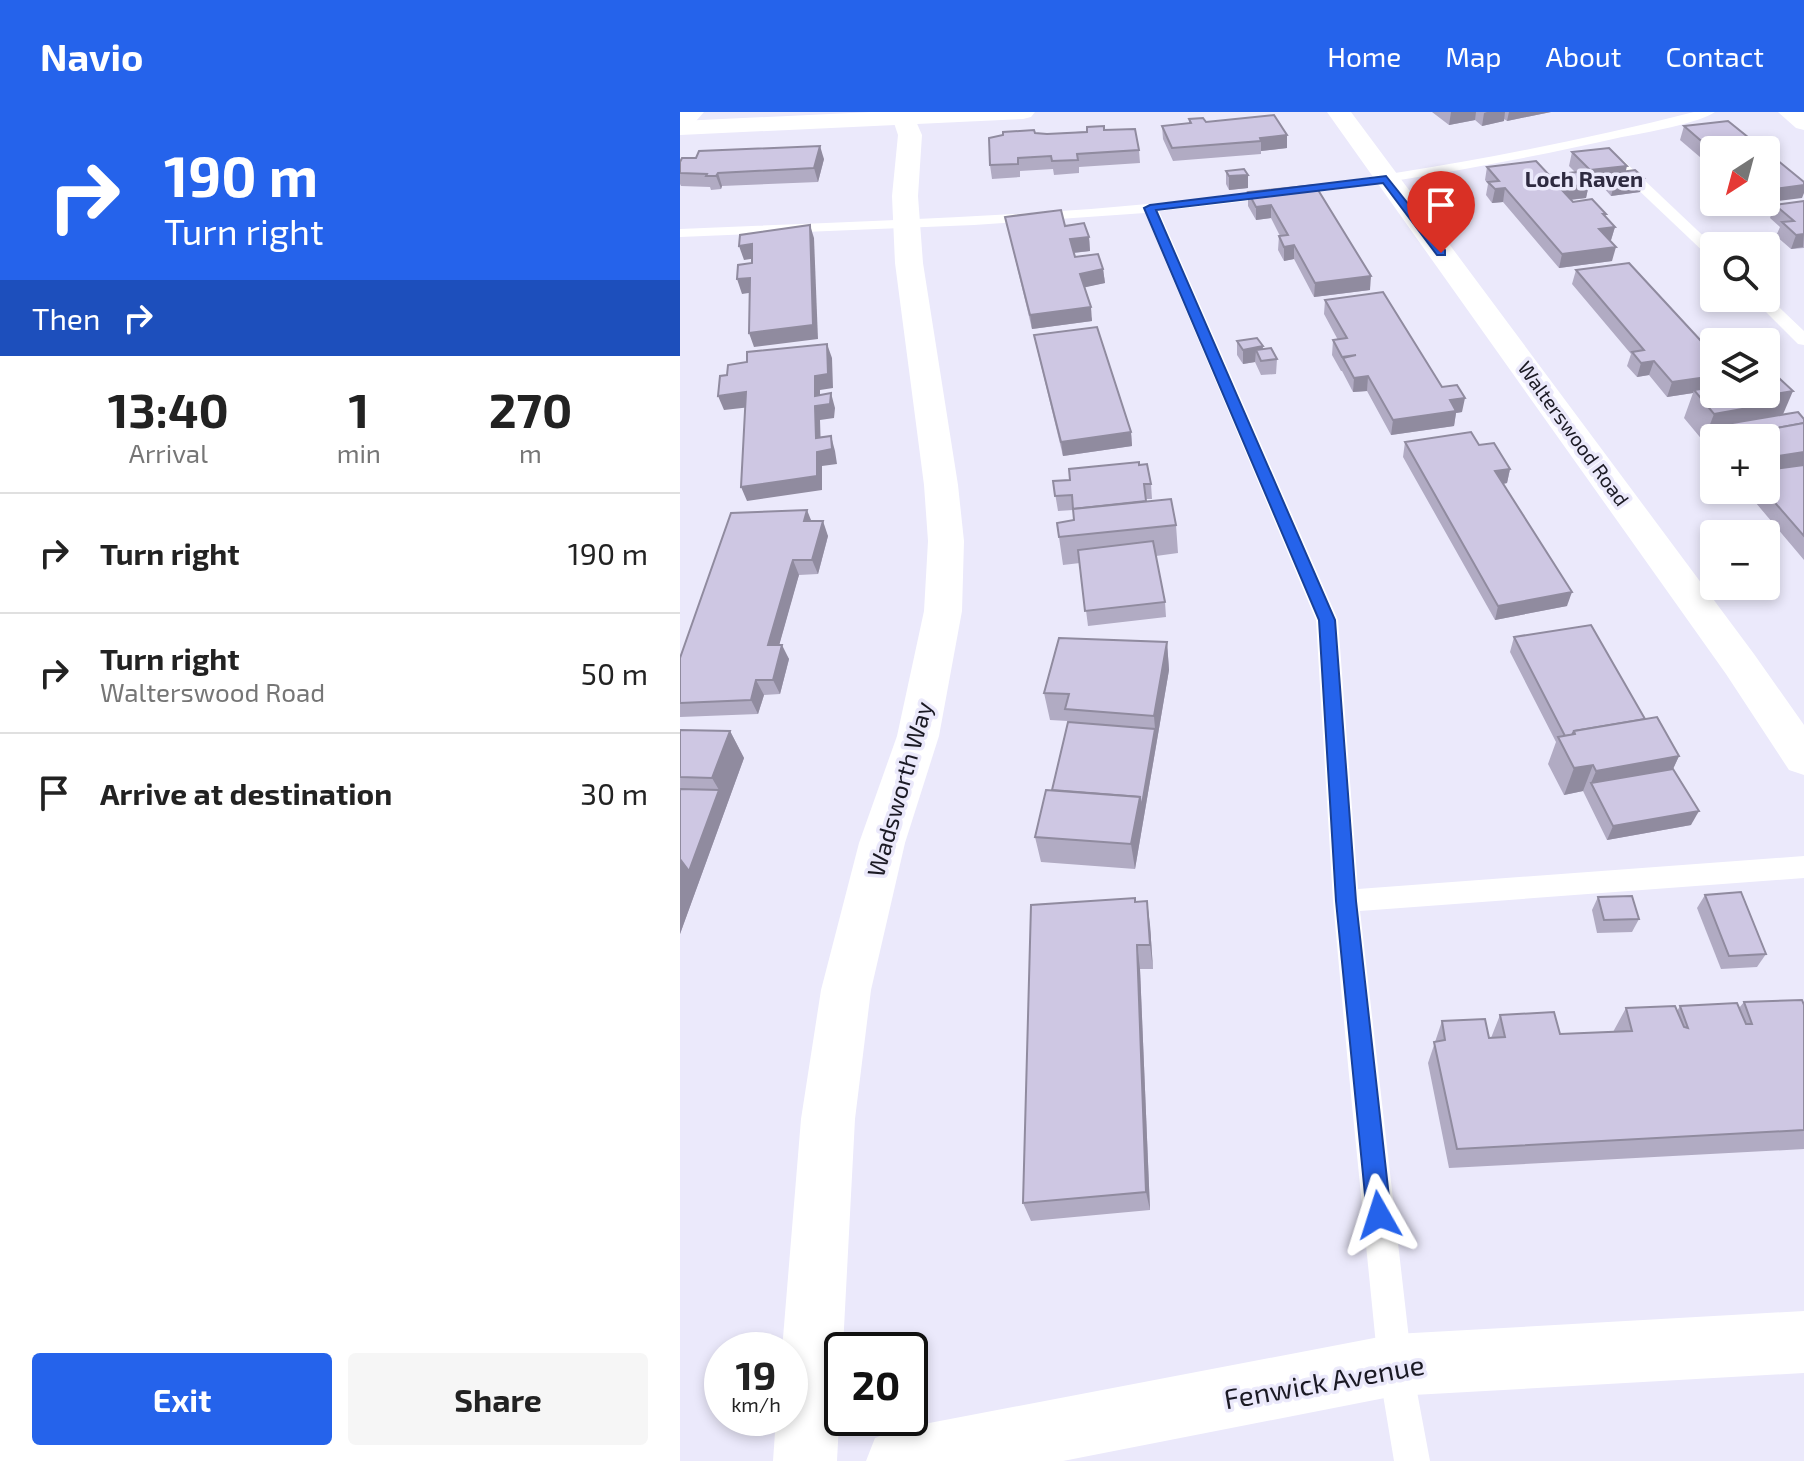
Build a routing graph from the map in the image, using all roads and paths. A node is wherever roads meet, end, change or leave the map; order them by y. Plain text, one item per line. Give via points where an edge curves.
1 (692, 112) edge
2 (1023, 112) edge
3 (1339, 112) edge
4 (1709, 112) edge
5 (1790, 112) edge
6 (902, 115) edge
7 (1804, 123) edge
8 (680, 126) edge
9 (1596, 142) junction
10 (1386, 179) junction
11 (1150, 208) junction
12 (905, 223) junction
13 (680, 233) edge
14 (1700, 241) edge
15 (1775, 312) edge
16 (1804, 340) edge
17 (1804, 758) edge
18 (1804, 867) edge
19 (1346, 901) junction
20 (1804, 1342) edge
21 (1395, 1365) junction
22 (805, 1461) edge
23 (898, 1461) edge
24 (1412, 1461) edge

1 - 8 street
2 - 6 street
3 - 10 street, Walterswood Road
4 - 9 lane
5 - 7 street
6 - 8 street
6 - 12 street, Wadsworth Way via 910,135
9 - 10 lane
9 - 14 lane
10 - 11 lane
10 - 17 street, Walterswood Road
11 - 12 lane
11 - 19 lane via 1327,620
12 - 13 lane
12 - 22 street, Wadsworth Way via 941,485 946,541 943,611 918,736 882,843 846,990 828,1119
15 - 16 lane
18 - 19 lane
19 - 21 lane
20 - 21 street, Fenwick Avenue
21 - 23 street, Fenwick Avenue
21 - 24 lane

